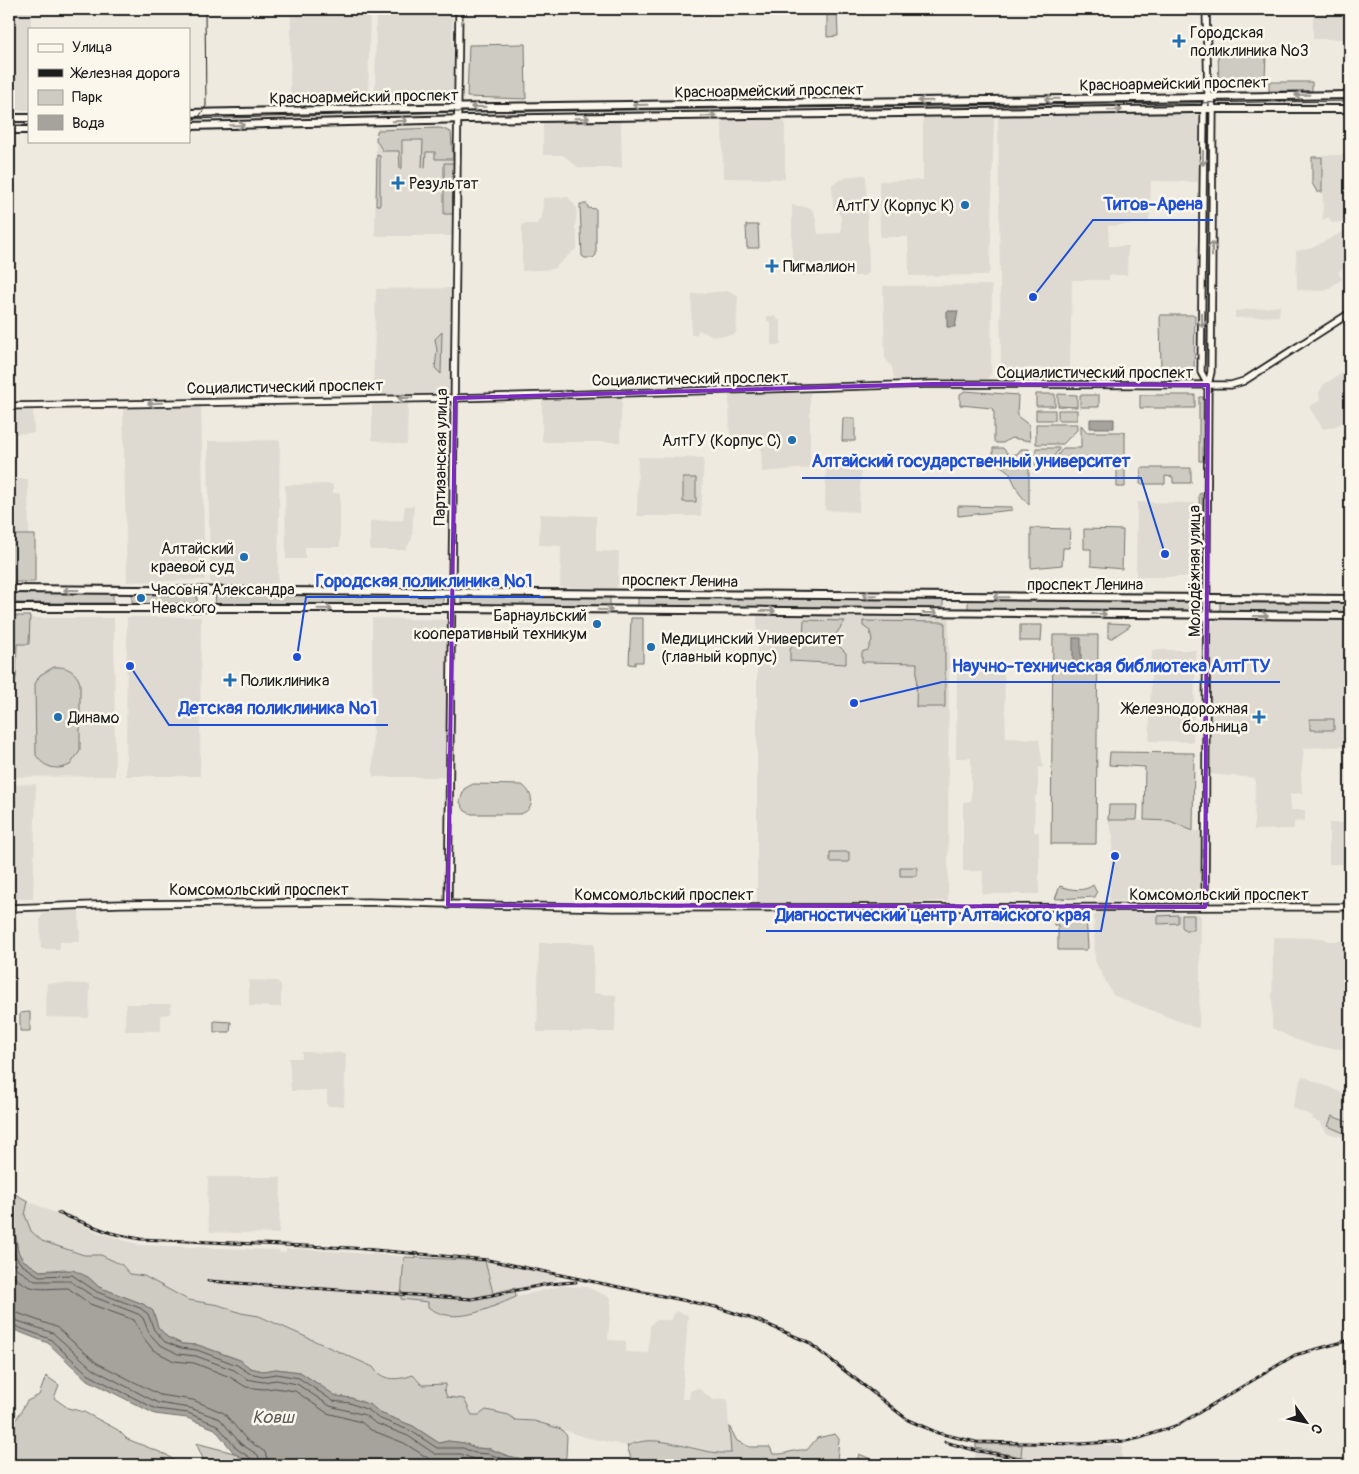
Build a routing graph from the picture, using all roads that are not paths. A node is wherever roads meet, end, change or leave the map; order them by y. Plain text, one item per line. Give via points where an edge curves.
1 (459, 9) edge
2 (1206, 9) edge
3 (1350, 95) edge
4 (1208, 96) junction
5 (664, 105) junction
6 (458, 107) junction
7 (1204, 109) junction
8 (1350, 109) edge
9 (343, 110) junction
10 (1213, 110) junction
11 (190, 113) edge
12 (664, 116) junction
13 (9, 118) edge
14 (28, 118) edge
15 (458, 119) junction
16 (343, 122) junction
17 (190, 126) edge
18 (9, 130) edge
19 (28, 130) edge
20 (1350, 313) edge
21 (1208, 386) junction
22 (455, 398) junction
23 (9, 406) edge
24 (9, 590) edge
25 (451, 592) junction
26 (1207, 598) junction
27 (1350, 599) edge
28 (9, 608) edge
29 (452, 608) junction
30 (1207, 615) junction
31 (1350, 616) edge
32 (448, 905) junction
33 (1205, 907) junction
34 (1350, 907) edge
35 (9, 908) edge

1 - 6 street, Партизанская улица
2 - 4 street, Молодёжная улица
3 -> 4 main road, Красноармейский проспект
4 -> 5 main road, Красноармейский проспект
4 - 7 street, Молодёжная улица
4 - 10 street, Молодёжная улица
5 -> 6 main road, Красноармейский проспект
5 - 12 main road
6 - 9 main road, Красноармейский проспект
6 - 15 street, Партизанская улица
7 - 10 main road, Красноармейский проспект
12 -> 7 main road, Красноармейский проспект
7 -> 21 street, Молодёжная улица via 1201,372
8 - 10 main road, Красноармейский проспект
9 - 11 main road, Красноармейский проспект
9 - 16 main road
21 -> 10 street, Молодёжная улица via 1211,372
15 -> 12 main road, Красноармейский проспект
13 - 14 main road
16 -> 15 main road, Красноармейский проспект
15 - 22 street, Партизанская улица
17 -> 16 main road, Красноармейский проспект
18 - 19 main road
20 - 21 street, Социалистический проспект via 1244,381
21 -> 22 street, Социалистический проспект via 932,384
21 - 26 street, Молодёжная улица
22 -> 23 street, Социалистический проспект
22 - 25 street, Партизанская улица
25 -> 24 main road, проспект Ленина
26 -> 25 main road, проспект Ленина
25 - 29 street, Партизанская улица
26 - 27 main road, проспект Ленина
26 - 30 street, Молодёжная улица
28 -> 29 main road, проспект Ленина
29 -> 30 main road, проспект Ленина
29 - 32 street, Партизанская улица
30 -> 31 main road, проспект Ленина
30 - 33 street, Молодёжная улица
32 - 33 street, Комсомольский проспект via 816,909
32 - 35 street, Комсомольский проспект via 368,902
33 - 34 street, Комсомольский проспект

